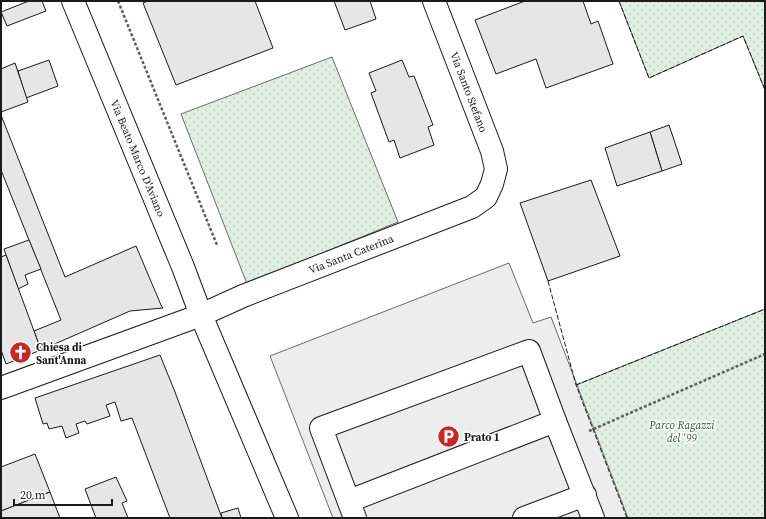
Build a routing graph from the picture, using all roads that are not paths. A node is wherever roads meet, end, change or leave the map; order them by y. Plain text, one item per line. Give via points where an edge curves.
1 (74, 1) edge
2 (434, 1) edge
3 (492, 184) joint
4 (201, 315) junction
5 (1, 388) edge
6 (555, 421) junction
7 (585, 495) junction
8 (352, 509) edge
9 (287, 518) edge
10 (524, 518) edge
11 (594, 518) edge

1 - 4 street, Via Beato Marco D'Aviano via 184,267
2 - 3 street, Via Santo Stefano via 492,152 496,169
3 - 4 street, Via Santa Caterina via 486,197 472,207 243,296
4 - 5 street, Via Santa Caterina
4 - 9 street
6 - 7 street
6 - 8 street
6 - 8 street via 529,351 321,428
7 - 10 street
7 - 11 street

